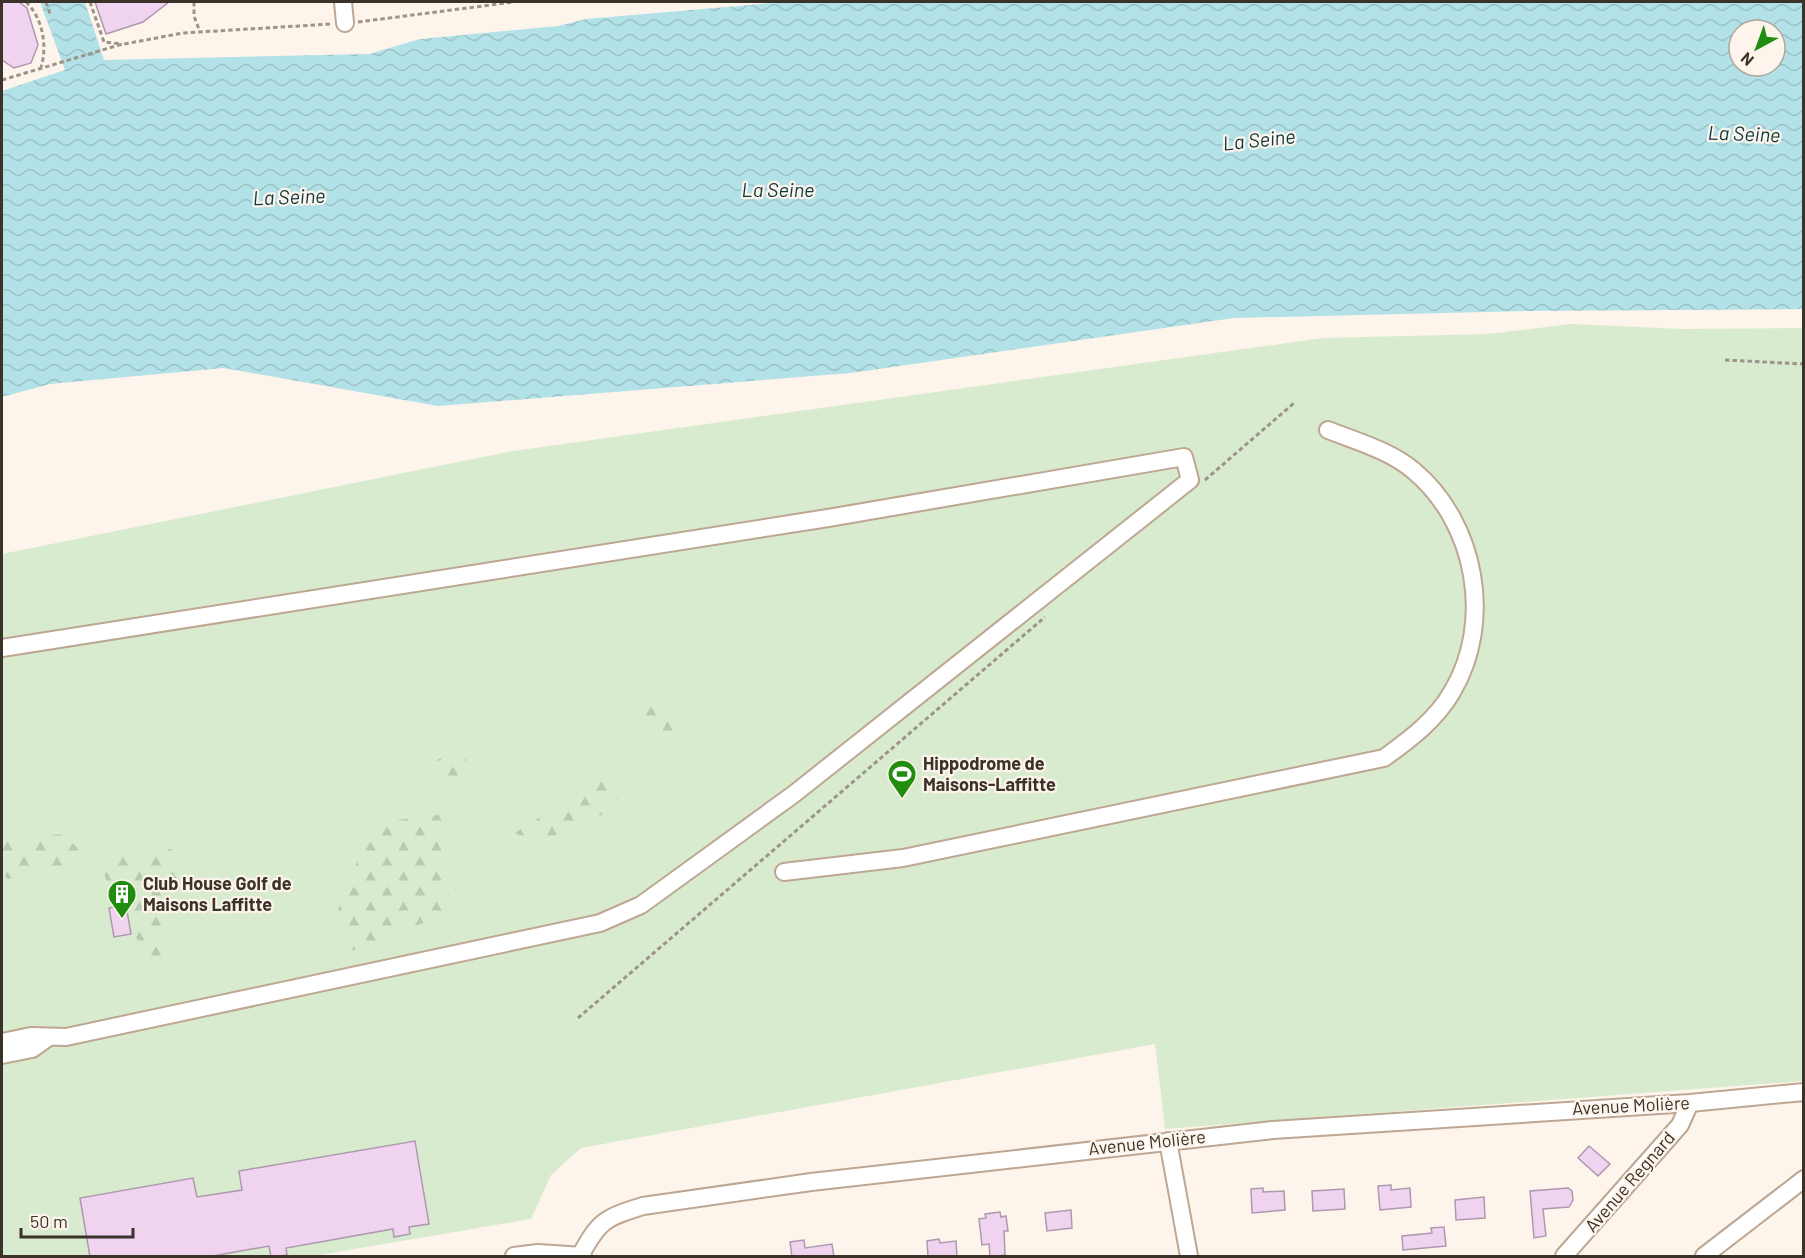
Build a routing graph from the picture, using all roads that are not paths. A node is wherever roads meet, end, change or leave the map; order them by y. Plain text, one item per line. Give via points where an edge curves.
1 (343, 2) edge
2 (345, 23) road end
3 (1328, 430) dead end
4 (2, 648) edge
5 (784, 872) dead end
6 (49, 1037) junction
7 (2, 1042) edge
8 (2, 1055) edge
9 (1803, 1092) edge
10 (1690, 1103) junction
11 (1168, 1141) junction
12 (1803, 1179) edge
13 (581, 1256) edge
14 (514, 1257) edge
15 (1189, 1257) edge
16 (1564, 1257) edge
17 (1704, 1257) edge

1 - 2 street
3 - 5 street via 1381,451 1413,470 1438,495 1459,530 1472,568 1471,651 1452,693 1418,734 1384,758 903,858
4 - 6 street via 1184,458 1190,480 794,794 622,916 78,1035
6 - 7 street
6 - 8 street via 32,1049
9 - 10 street, Avenue Molière
10 - 11 street, Avenue Molière via 1353,1124
10 - 16 street, Avenue Regnard via 1680,1125
11 - 13 street, Avenue Molière via 811,1182 643,1206 603,1220
11 - 15 street
12 - 17 street
13 - 14 street, Avenue Molière via 538,1253

